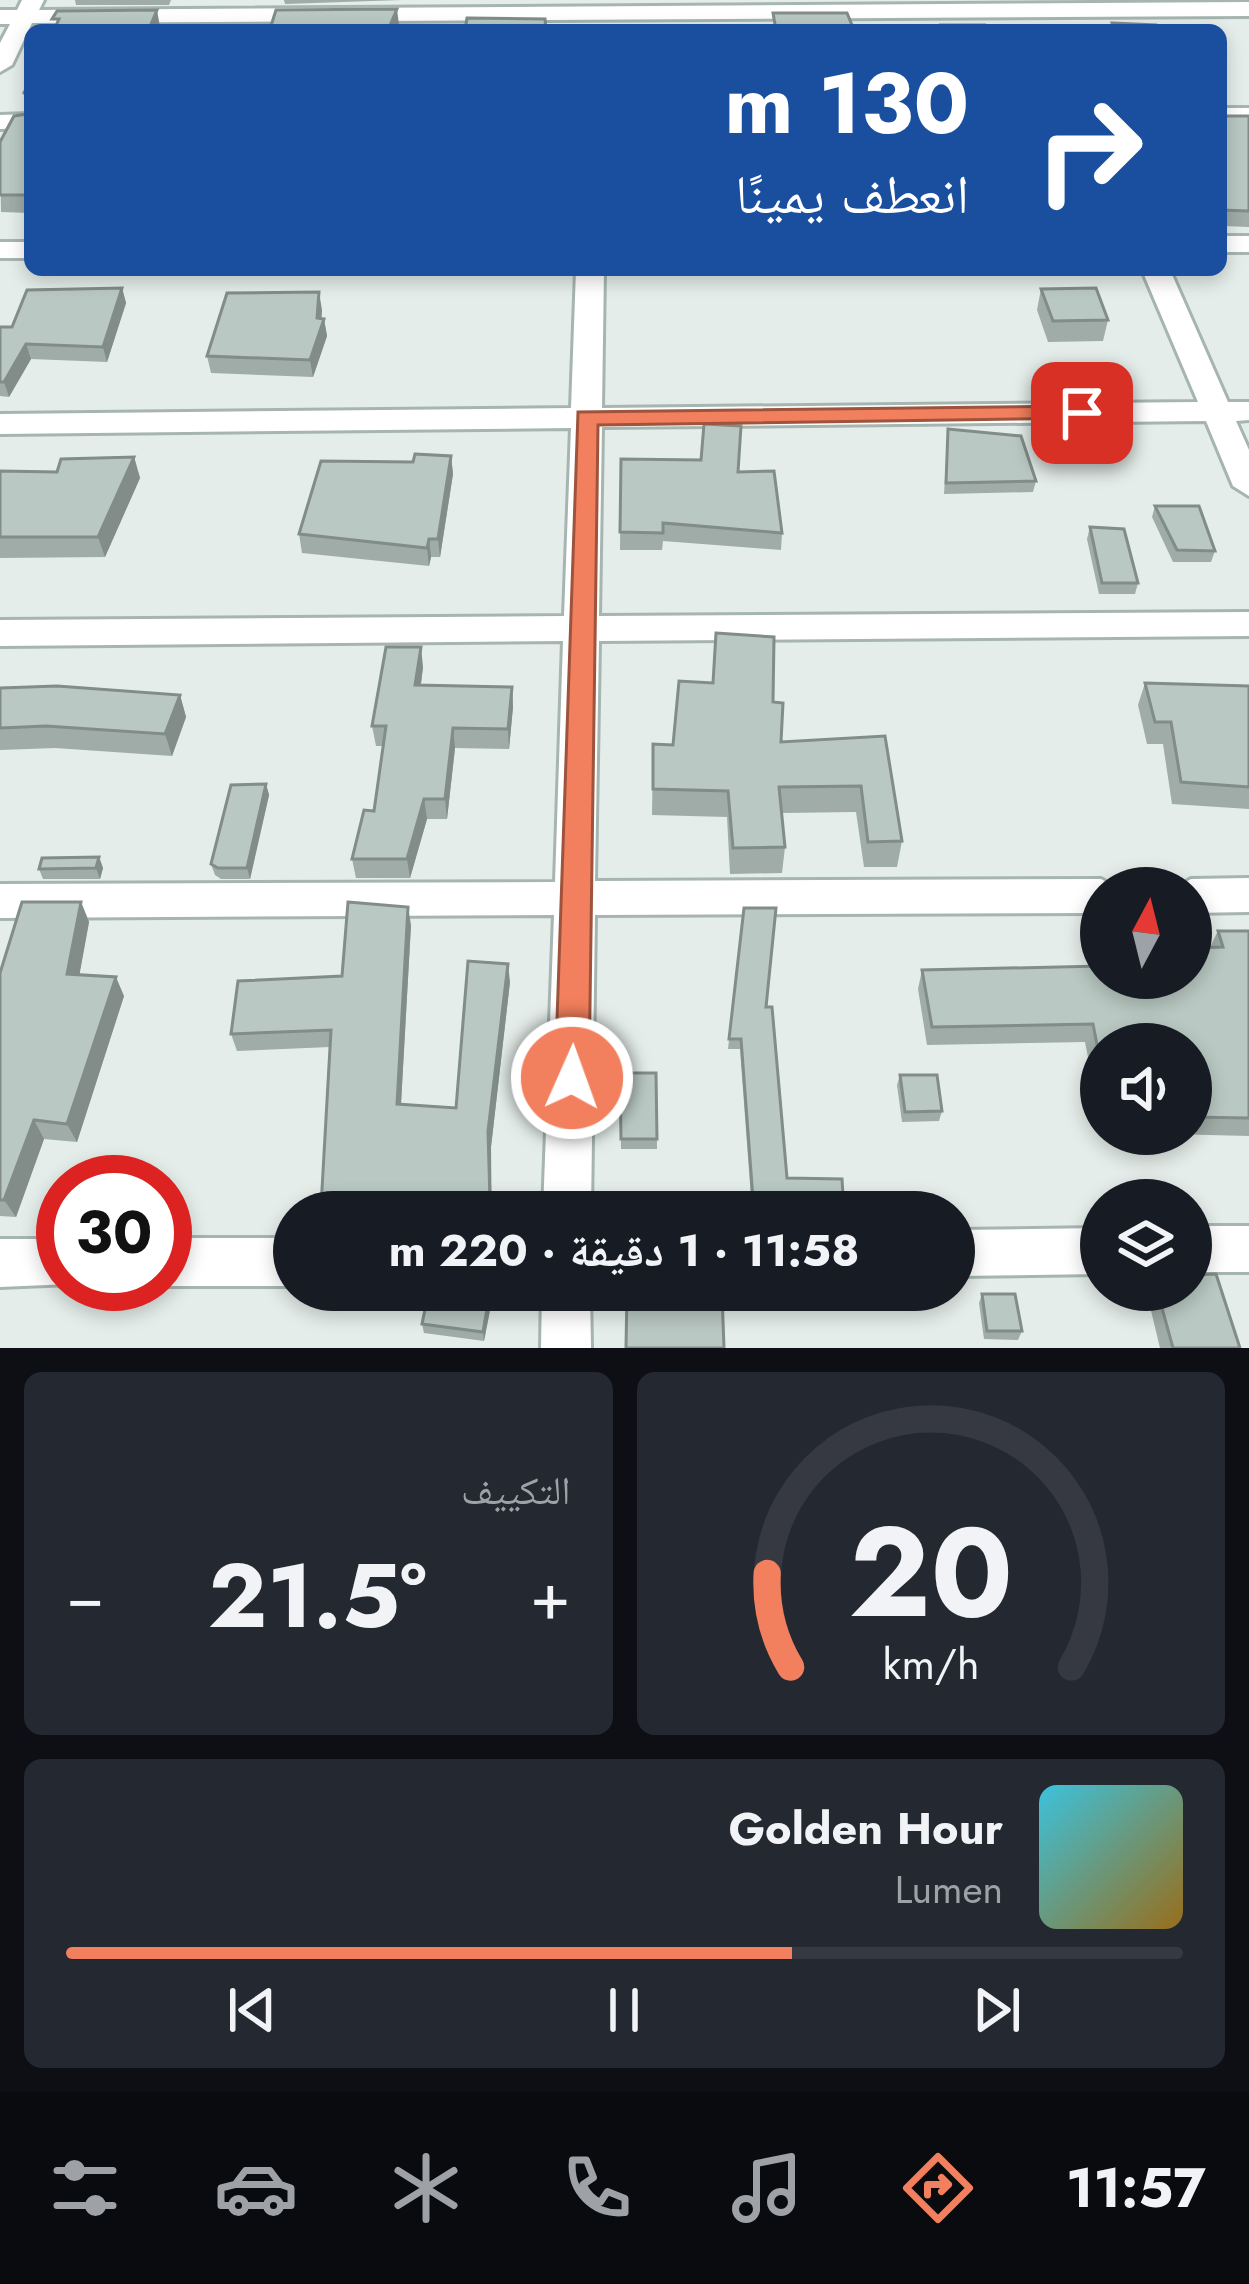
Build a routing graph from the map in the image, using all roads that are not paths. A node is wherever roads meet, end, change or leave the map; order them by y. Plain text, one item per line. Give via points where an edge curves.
1 (1249, 9) edge
2 (19, 11) edge
3 (593, 13) edge
4 (1044, 13) edge
5 (0, 65) edge
6 (590, 276) edge
7 (1159, 276) edge
8 (1233, 411) edge
9 (586, 418) junction
10 (0, 424) edge
11 (1249, 486) edge
12 (1249, 624) edge
13 (582, 627) junction
14 (0, 633) edge
15 (1249, 895) edge
16 (1080, 896) edge
17 (1212, 896) edge
18 (578, 898) junction
19 (0, 901) edge
20 (568, 1191) edge
21 (1249, 1249) edge
22 (1212, 1250) edge
23 (1080, 1251) edge
24 (975, 1253) edge
25 (192, 1262) edge
26 (273, 1262) edge
27 (0, 1263) edge
28 (36, 1263) edge
29 (566, 1311) edge
30 (566, 1348) edge

1 - 4 street
2 - 3 street
2 - 5 street
3 - 4 street
6 - 9 street
7 - 8 street
8 - 9 street
8 - 11 street
9 - 10 street
9 - 13 street
12 - 13 street
13 - 14 street
13 - 18 street
15 - 17 street
16 - 18 street
18 - 19 street
18 - 20 street
21 - 22 street
23 - 24 street
25 - 26 street
27 - 28 street
29 - 30 street

